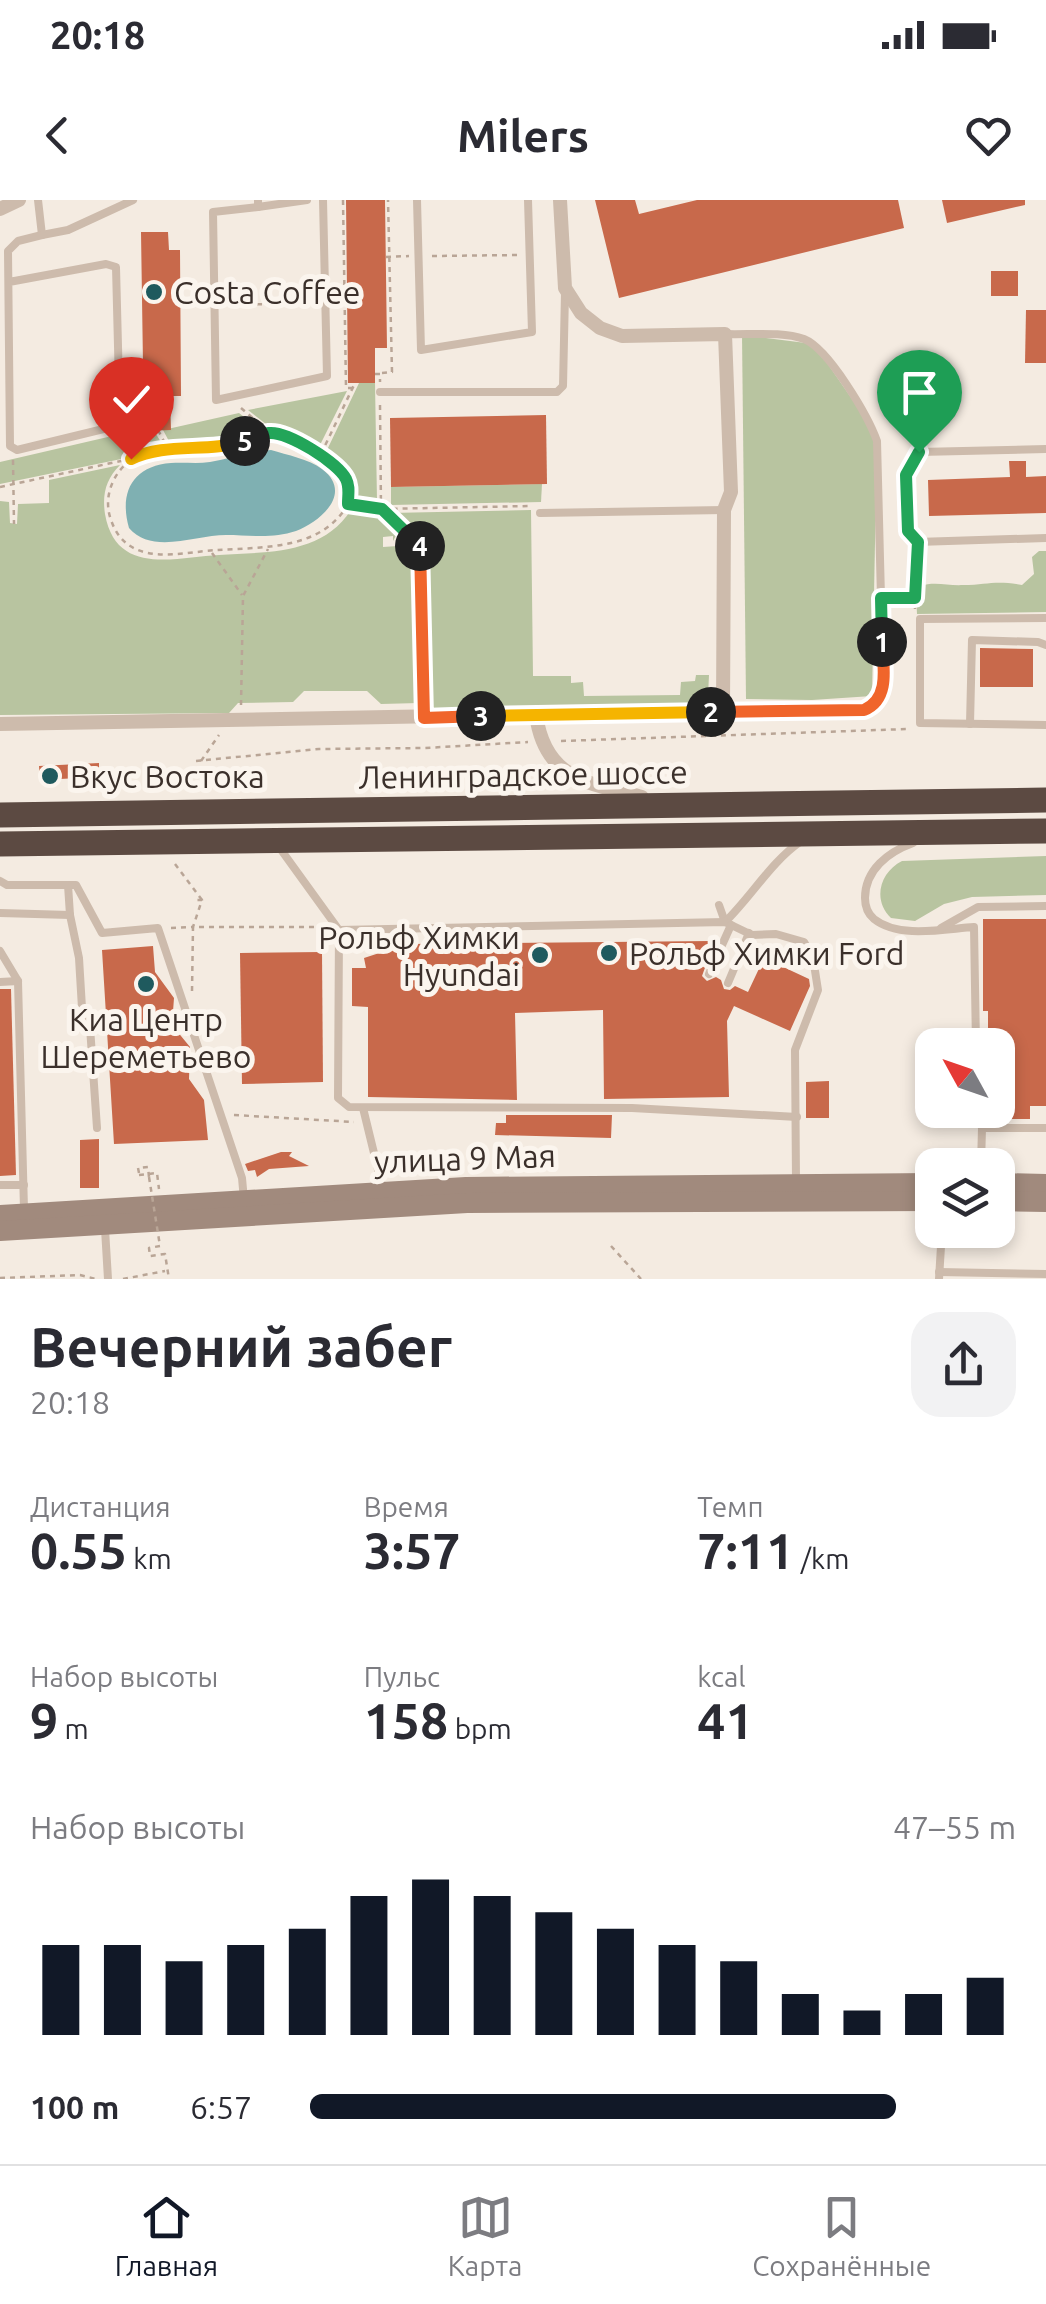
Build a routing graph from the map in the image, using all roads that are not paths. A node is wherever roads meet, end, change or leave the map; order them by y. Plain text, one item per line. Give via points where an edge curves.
1 (38, 200) edge
2 (133, 200) edge
3 (307, 200) edge
4 (323, 200) edge
5 (417, 200) edge
6 (528, 200) edge
7 (560, 200) edge
8 (258, 203) edge
9 (42, 236) junction
10 (8, 282) junction
11 (565, 288) junction
12 (725, 334) junction
13 (380, 392) road end
14 (1046, 449) edge
15 (537, 509) road end
16 (724, 510) junction
17 (1046, 538) edge
18 (1046, 618) edge
19 (1046, 645) edge
20 (723, 712) junction
21 (536, 714) junction
22 (0, 724) edge
23 (970, 724) junction
24 (1046, 725) edge
25 (1046, 800) edge
26 (666, 804) junction
27 (0, 815) edge
28 (1046, 830) edge
29 (950, 831) junction
30 (814, 832) junction
31 (273, 840) junction
32 (0, 844) edge
33 (4, 884) edge
34 (68, 885) junction
35 (720, 905) dead end
36 (1046, 906) edge
37 (0, 913) edge
38 (70, 915) junction
39 (728, 923) junction
40 (338, 928) junction
41 (940, 929) junction
42 (749, 933) junction
43 (0, 951) edge
44 (709, 974) dead end
45 (0, 982) edge
46 (18, 982) junction
47 (728, 983) dead end
48 (976, 1028) edge
49 (363, 1108) junction
50 (797, 1117) junction
51 (97, 1128) dead end
52 (982, 1128) edge
53 (1015, 1128) edge
54 (1046, 1128) edge
55 (981, 1148) edge
56 (915, 1183) edge
57 (1015, 1183) edge
58 (796, 1184) junction
59 (1046, 1184) edge
60 (24, 1185) junction
61 (0, 1186) edge
62 (383, 1190) junction
63 (244, 1200) junction
64 (915, 1201) edge
65 (1015, 1202) edge
66 (1046, 1202) edge
67 (24, 1213) junction
68 (0, 1214) edge
69 (104, 1226) junction
70 (0, 1231) edge
71 (941, 1248) edge
72 (1046, 1274) edge
73 (939, 1276) edge
74 (108, 1279) edge

1 - 9 lane
2 - 9 lane
3 - 8 lane
4 - 8 lane via 326,376 216,400 213,212
5 - 6 lane via 421,350 532,332
7 - 11 street
9 - 10 lane via 18,241 8,251
10 - 10 lane via 116,267 120,425 12,448
11 - 12 street via 580,313 610,333
11 - 13 lane via 563,386 557,392
12 - 16 street via 731,492
12 - 20 lane via 800,337 814,344 872,428 883,688 864,710
14 - 17 lane via 919,452 906,475 908,531 918,542
15 - 16 lane
16 - 20 street
18 - 23 lane via 920,620 920,723
19 - 23 lane via 972,640
20 - 21 street
21 - 22 street
21 - 26 street via 542,746 562,769
23 - 24 lane
25 - 26 highway, Ленинградское шоссе
26 - 27 highway, Ленинградское шоссе
28 - 29 highway, Ленинградское шоссе
29 - 30 highway, Ленинградское шоссе
29 - 41 lane via 888,856 874,867 865,892 873,919 902,930
30 - 31 highway, Ленинградское шоссе
30 - 39 lane via 789,849
31 - 32 highway, Ленинградское шоссе
31 - 40 lane
33 - 34 lane
34 - 38 lane
34 - 63 lane via 76,885 102,933 158,928
35 - 39 lane
36 - 41 lane via 978,906
37 - 38 lane
38 - 51 lane via 90,1027
39 - 40 lane
39 - 42 lane
39 - 44 lane
40 - 49 lane via 338,1098 349,1108
41 - 48 lane via 974,927
42 - 47 lane
42 - 50 lane via 804,942 817,974 818,990 795,1050
43 - 46 lane
45 - 46 lane
46 - 60 lane
49 - 50 lane via 632,1108
49 - 62 lane
50 - 58 lane
52 - 55 lane
53 - 54 lane
56 - 58 main road, улица 9 Мая
57 - 59 main road
58 - 62 main road, улица 9 Мая
60 - 61 lane
60 - 67 lane
62 - 63 main road, улица 9 Мая
63 - 67 main road, улица 9 Мая
64 - 69 main road, улица 9 Мая via 468,1203
65 - 66 main road
67 - 68 main road, улица 9 Мая
69 - 70 main road, улица 9 Мая
69 - 74 lane
71 - 73 lane
72 - 73 lane

